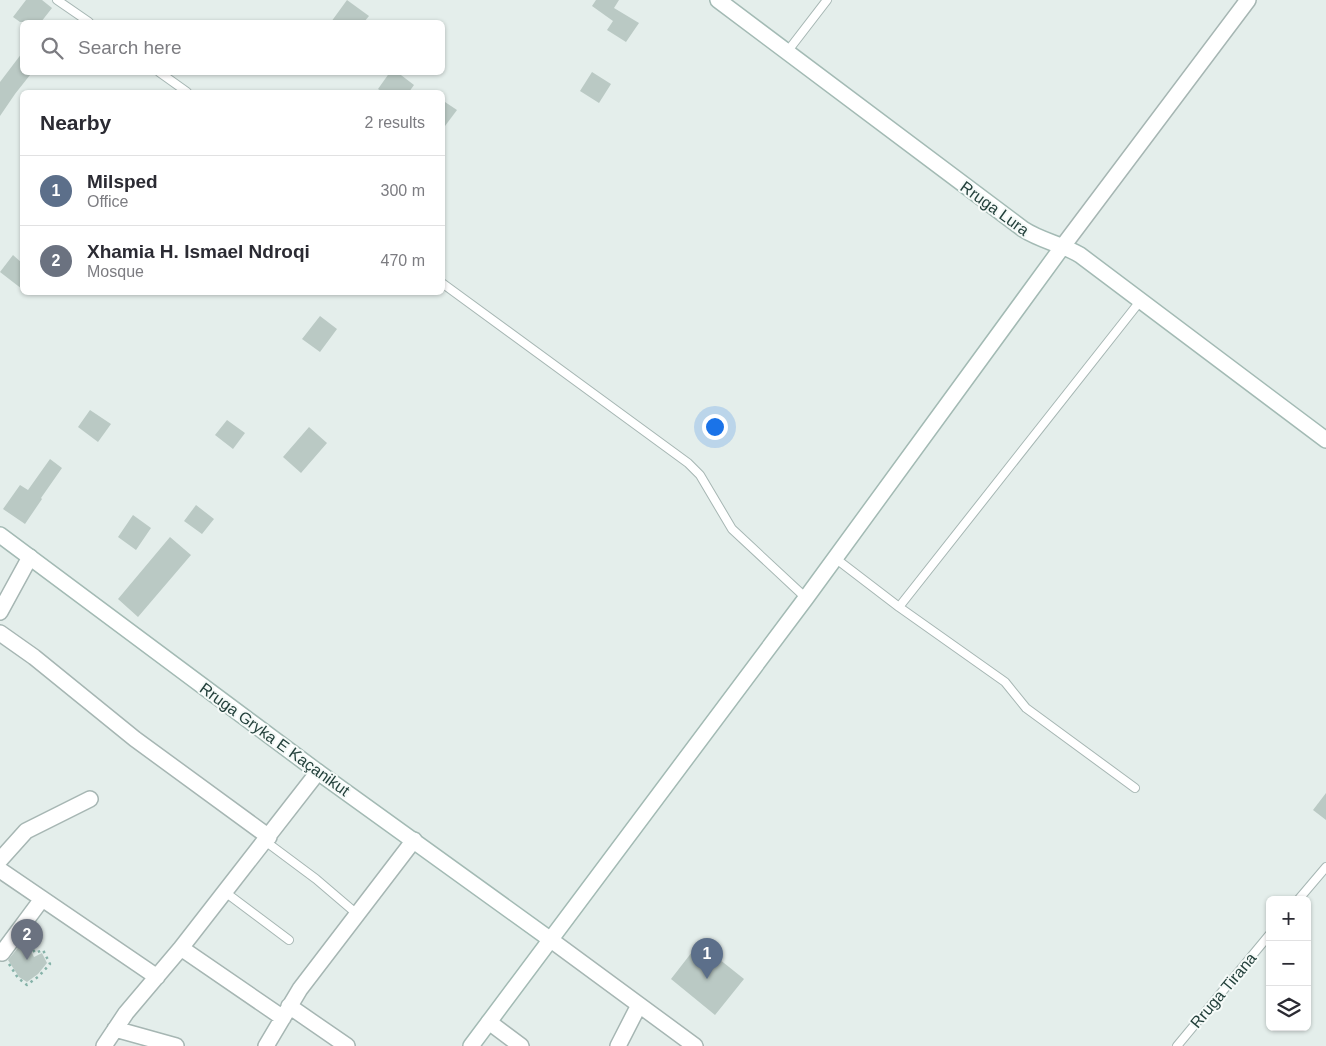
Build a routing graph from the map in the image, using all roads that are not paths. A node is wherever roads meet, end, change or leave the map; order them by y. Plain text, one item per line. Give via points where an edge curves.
1 (57, 0) edge
2 (718, 0) edge
3 (828, 0) edge
4 (1248, 0) edge
5 (85, 20) edge
6 (787, 52) junction
7 (163, 75) edge
8 (184, 90) edge
9 (1063, 246) junction
10 (445, 285) edge
11 (1140, 300) junction
12 (1326, 440) edge
13 (0, 535) edge
14 (30, 557) junction
15 (835, 558) junction
16 (806, 598) junction
17 (899, 607) junction
18 (0, 612) edge
19 (0, 633) edge
20 (318, 772) junction
21 (1135, 788) dead end
22 (90, 799) dead end
23 (267, 839) junction
24 (414, 840) junction
25 (0, 860) edge
26 (1326, 867) edge
27 (0, 870) edge
28 (225, 892) junction
29 (1301, 896) edge
30 (42, 899) junction
31 (357, 914) junction
32 (1266, 939) edge
33 (289, 940) dead end
34 (551, 940) junction
35 (181, 948) junction
36 (1, 955) edge
37 (157, 977) junction
38 (639, 1005) junction
39 (286, 1012) junction
40 (490, 1022) junction
41 (115, 1029) junction
42 (104, 1046) edge
43 (176, 1046) edge
44 (266, 1046) edge
45 (346, 1046) edge
46 (471, 1046) edge
47 (521, 1046) edge
48 (618, 1046) edge
49 (695, 1046) edge
50 (1177, 1046) edge

1 - 5 lane
2 - 6 street, Rruga Lura
3 - 6 lane
4 - 9 street
6 - 9 street, Rruga Lura via 1022,229
7 - 8 lane
9 - 11 street, Rruga Lura
9 - 15 street
10 - 16 lane via 688,463 700,475 732,529
11 - 12 street, Rruga Lura
11 - 17 lane
13 - 14 street, Rruga Gryka E Kaçanikut
14 - 18 street
14 - 20 street, Rruga Gryka E Kaçanikut
15 - 16 street
15 - 17 lane
16 - 34 street
17 - 21 lane via 1005,682 1026,708
19 - 23 street
20 - 23 street
20 - 24 street, Rruga Gryka E Kaçanikut
22 - 25 street via 26,832
23 - 28 street
23 - 31 lane
24 - 31 street
24 - 34 street, Rruga Gryka E Kaçanikut
26 - 29 lane
27 - 30 street
28 - 33 lane
28 - 35 street
30 - 36 street
30 - 37 street
31 - 39 street
32 - 50 lane, Rruga Tirana
34 - 38 street, Rruga Gryka E Kaçanikut
34 - 40 street
35 - 37 street
35 - 39 street
37 - 41 street
38 - 48 street
38 - 49 street, Rruga Gryka E Kaçanikut
39 - 44 street
39 - 45 street
40 - 46 street
40 - 47 street
41 - 42 street
41 - 43 street

